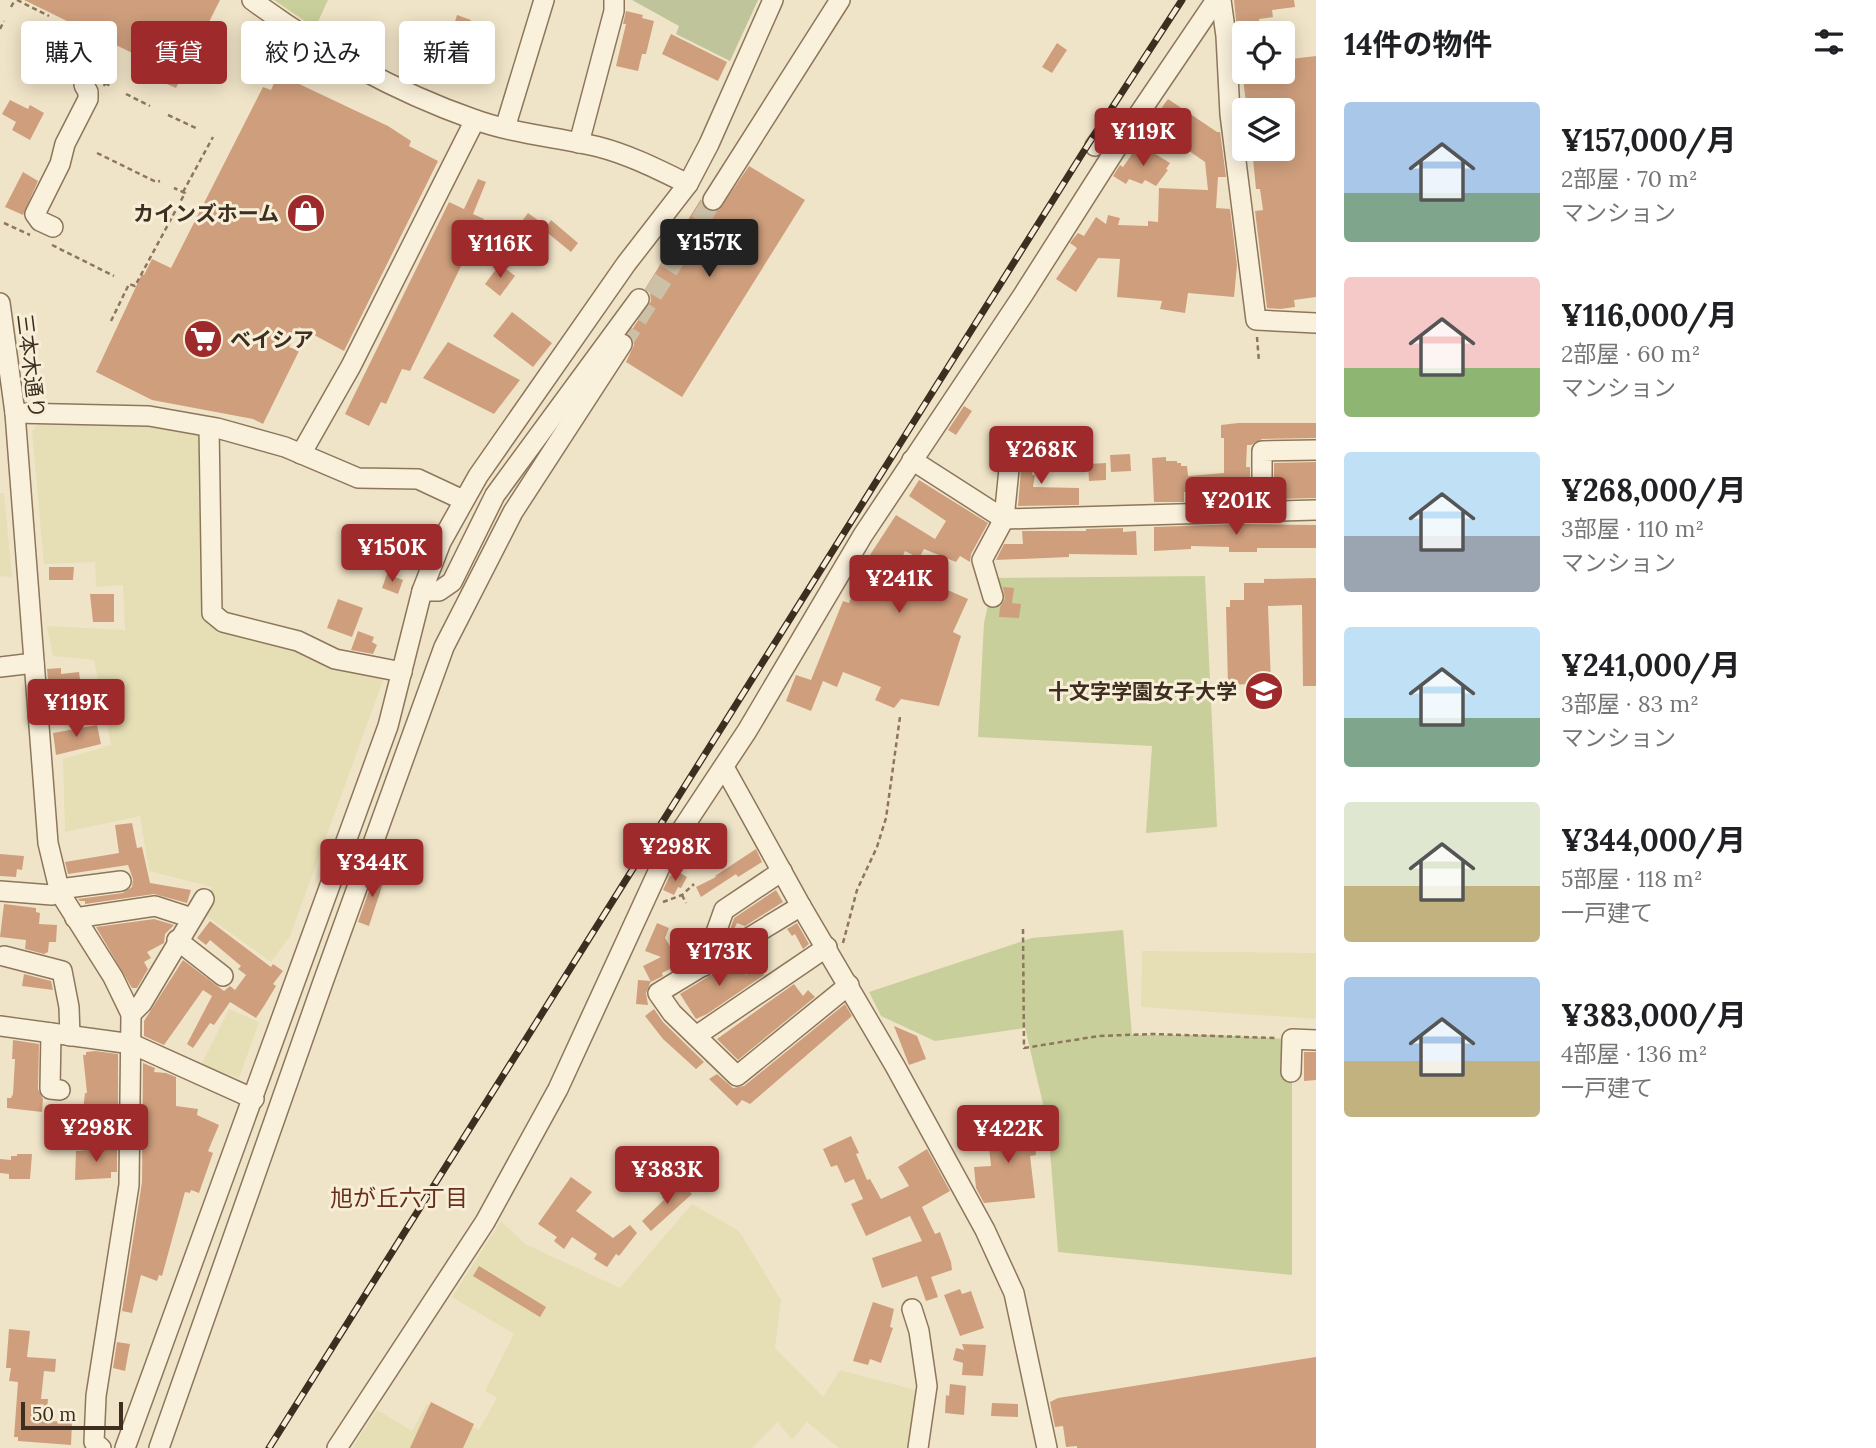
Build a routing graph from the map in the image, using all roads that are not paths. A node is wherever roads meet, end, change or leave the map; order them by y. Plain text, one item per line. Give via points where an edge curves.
1 (252, 0) edge
2 (544, 0) edge
3 (614, 0) edge
4 (773, 0) edge
5 (840, 0) edge
6 (1219, 0) edge
7 (98, 85) road end
8 (475, 120) junction
9 (505, 128) junction
10 (1128, 130) junction
11 (579, 143) junction
12 (1095, 146) dead end
13 (688, 184) junction
14 (713, 200) tunnel mouth
15 (48, 237) road end
16 (639, 299) dead end
17 (0, 303) edge
18 (1316, 323) edge
19 (622, 344) tunnel mouth
20 (15, 413) junction
21 (209, 427) junction
22 (1316, 450) edge
23 (301, 454) junction
24 (912, 460) junction
25 (1009, 469) dead end
26 (463, 500) junction
27 (1316, 510) edge
28 (1262, 512) junction
29 (1004, 519) junction
30 (422, 591) junction
31 (993, 597) dead end
32 (34, 663) junction
33 (0, 667) edge
34 (402, 672) junction
35 (724, 767) junction
36 (782, 871) junction
37 (121, 881) dead end
38 (0, 891) edge
39 (60, 893) junction
40 (204, 899) dead end
41 (801, 906) junction
42 (75, 918) junction
43 (192, 918) junction
44 (177, 940) junction
45 (832, 955) junction
46 (4, 956) dead end
47 (704, 967) junction
48 (223, 975) dead end
49 (849, 985) junction
50 (131, 1014) junction
51 (0, 1026) edge
52 (60, 1034) junction
53 (696, 1036) junction
54 (1316, 1040) edge
55 (132, 1044) junction
56 (1291, 1072) dead end
57 (60, 1090) dead end
58 (254, 1099) junction
59 (912, 1309) dead end
60 (101, 1448) edge
61 (125, 1448) edge
62 (159, 1448) edge
63 (337, 1448) edge
64 (918, 1448) edge
65 (1047, 1448) edge

1 - 8 street via 328,51
2 - 9 street
3 - 11 street
4 - 13 street
5 - 14 street
6 - 10 street
6 - 18 street via 1256,320
7 - 15 street via 88,92 35,214
8 - 9 street
8 - 23 street via 351,366
9 - 11 street
10 - 12 street via 1111,124
10 - 24 street
11 - 13 street via 643,162
13 - 26 street via 626,264
16 - 30 street via 495,495 452,582 439,591
17 - 20 street, 三本木通り
19 - 62 street via 513,512 444,647
20 - 21 street via 149,416
20 - 32 street, 三本木通り
21 - 23 street
21 - 34 street via 212,613 223,622 298,641 335,659
22 - 28 street via 1262,451
23 - 26 street via 359,478 418,479
24 - 29 street
24 - 35 street
25 - 29 street
26 - 30 street
27 - 28 street
28 - 29 street
29 - 31 street via 982,560
30 - 34 street
32 - 33 street
32 - 39 street, 三本木通り via 48,843
34 - 58 street via 388,726
35 - 36 street
35 - 63 street via 667,852 558,1089 485,1222
36 - 41 street
36 - 47 street via 724,910
37 - 39 street via 67,888
38 - 39 street
39 - 42 street, 三本木通り
40 - 43 street
41 - 45 street
41 - 47 street
42 - 43 street via 155,906
42 - 50 street, 三本木通り
43 - 44 street
44 - 48 street
44 - 50 street via 142,1003
45 - 49 street
45 - 53 street
46 - 52 street via 62,971 69,1007
47 - 53 street via 658,993
49 - 53 street via 737,1076
49 - 65 street via 985,1230 1014,1293
50 - 55 street
51 - 52 street
52 - 55 street
52 - 57 street via 50,1089
54 - 56 street via 1292,1039
55 - 58 street
55 - 60 street via 129,1185 96,1396 94,1442
58 - 61 street
59 - 64 street via 927,1386

